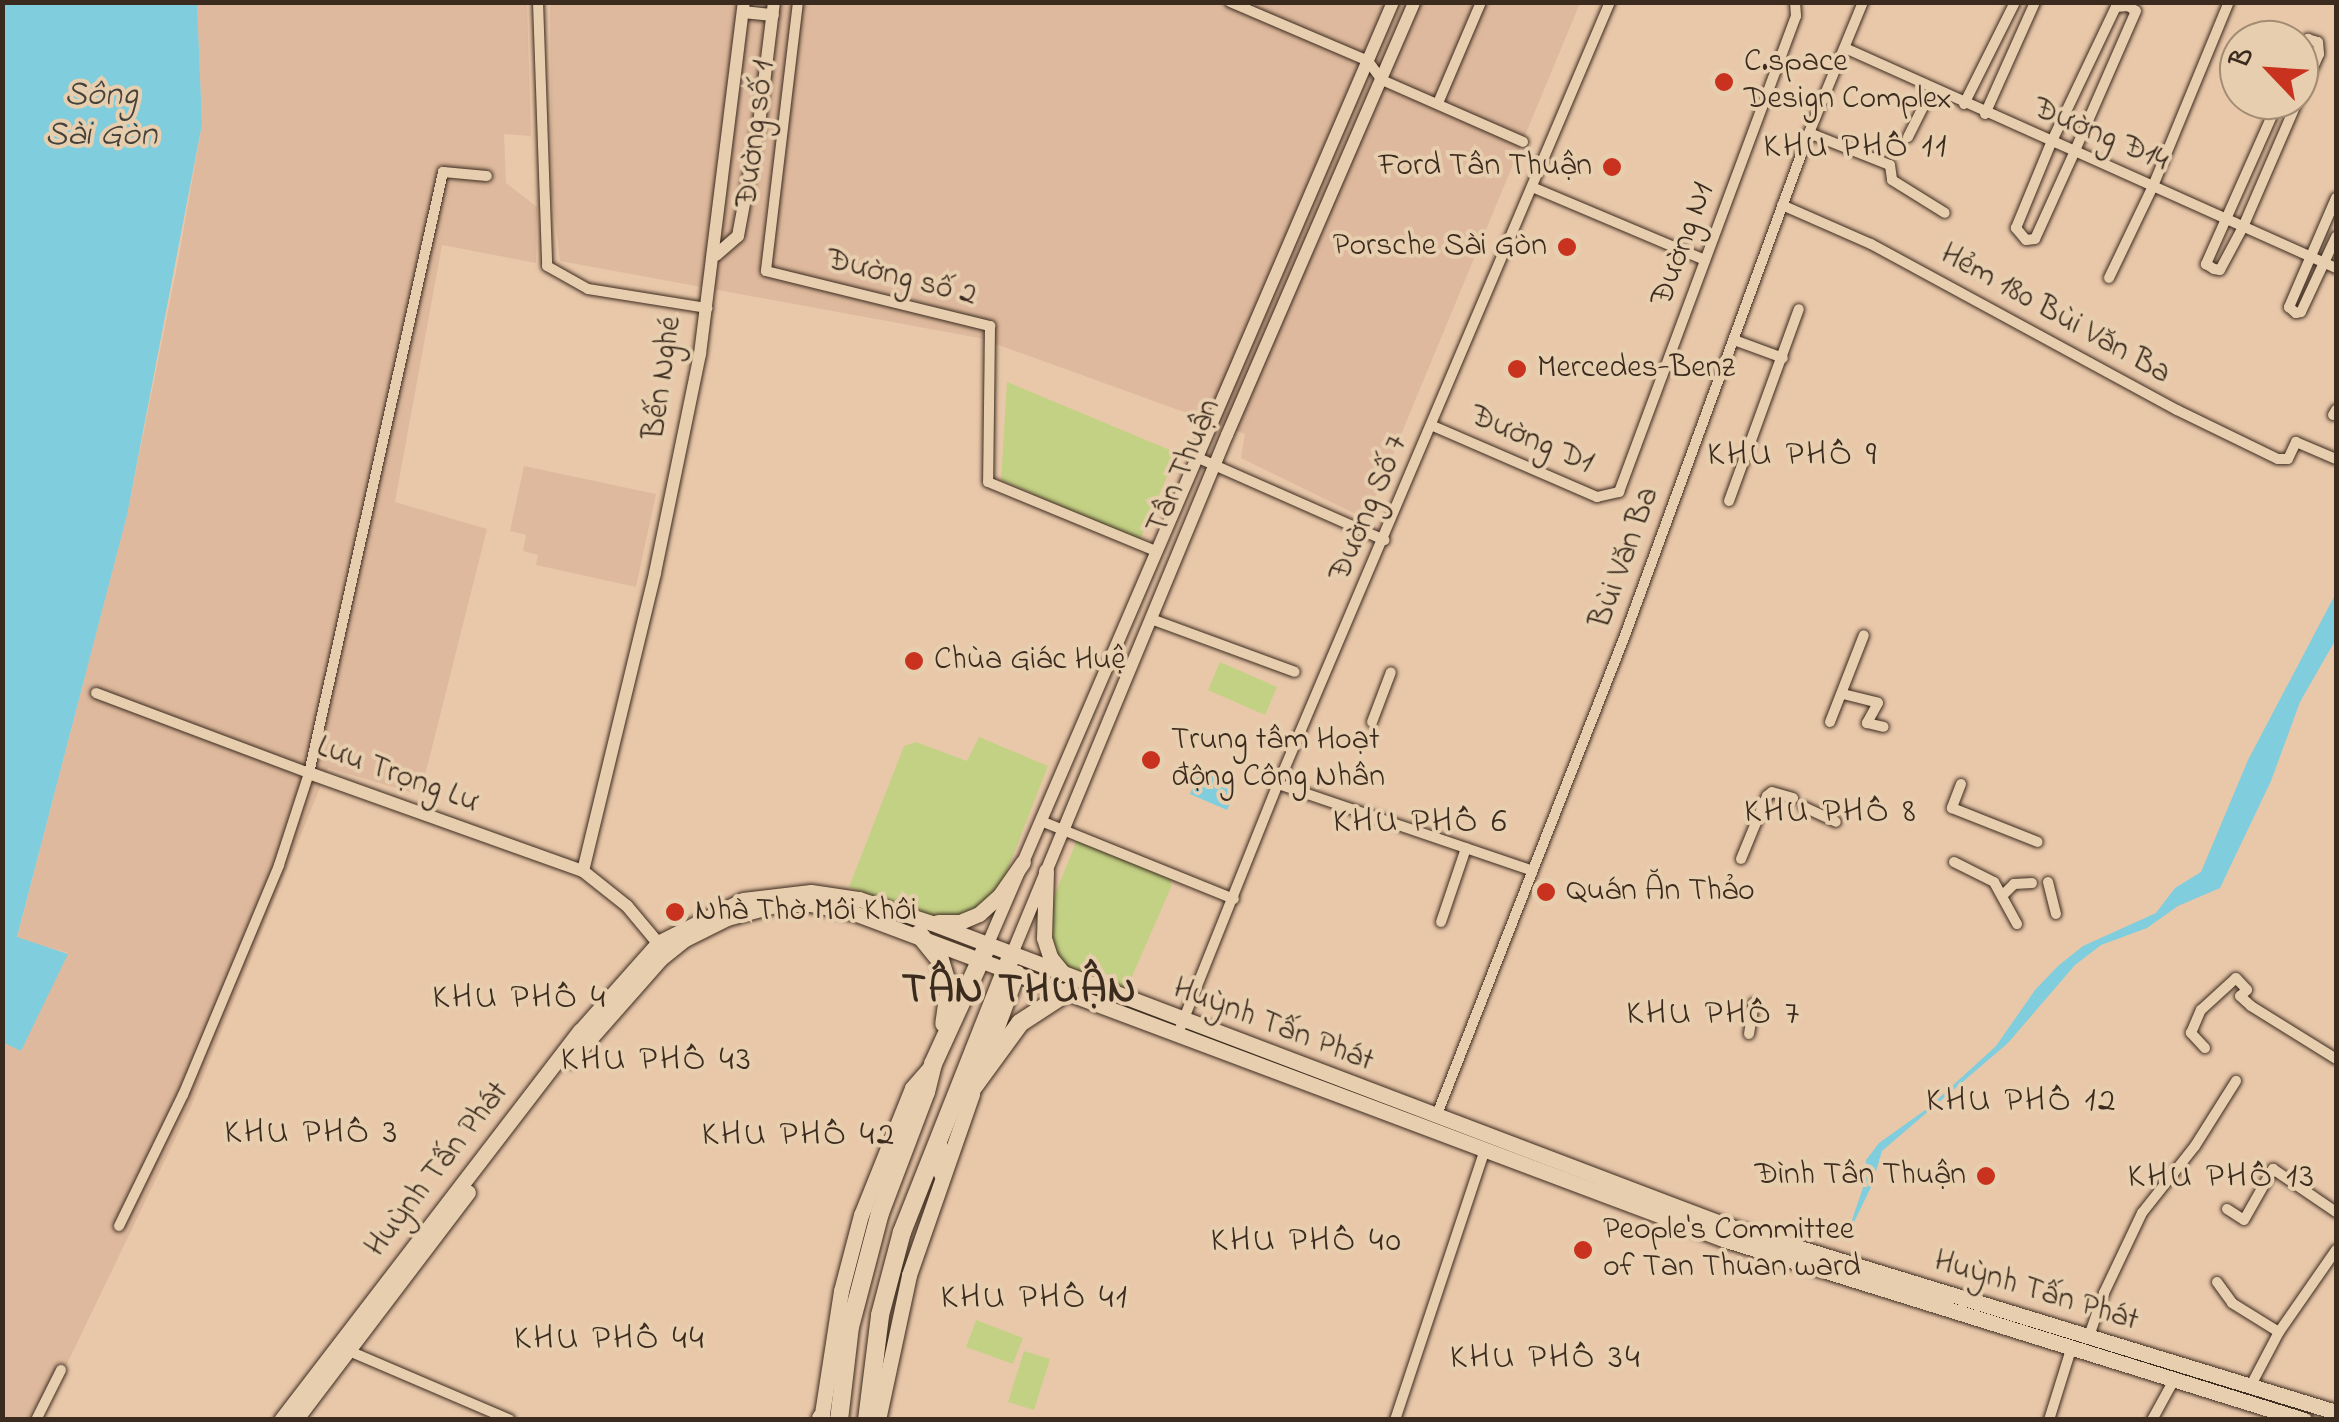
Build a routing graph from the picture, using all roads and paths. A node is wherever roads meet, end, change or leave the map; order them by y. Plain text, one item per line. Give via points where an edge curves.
1 (538, 2) edge
2 (798, 2) edge
3 (1230, 2) edge
4 (1393, 2) edge
5 (1414, 2) edge
6 (1482, 2) edge
7 (1610, 2) edge
8 (1863, 2) edge
9 (2016, 2) edge
10 (2035, 2) edge
11 (2230, 2) edge
12 (1795, 4) edge
13 (744, 7) edge
14 (774, 9) edge
15 (1845, 48) junction
16 (1368, 61) junction
17 (1382, 80) junction
18 (1932, 89) junction
19 (1438, 104) junction
20 (1964, 104) junction
21 (1984, 114) junction
22 (2270, 120) edge
23 (2290, 120) edge
24 (1809, 133) junction
25 (1908, 137) dead end
26 (1523, 142) dead end
27 (2051, 143) junction
28 (2074, 153) junction
29 (488, 176) dead end
30 (2154, 186) junction
31 (1532, 187) junction
32 (2336, 198) edge
33 (1782, 205) junction
34 (1946, 213) dead end
35 (2228, 220) junction
36 (2243, 227) junction
37 (2336, 237) edge
38 (716, 255) junction
39 (2312, 257) junction
40 (1705, 260) junction
41 (2325, 263) junction
42 (2336, 268) edge
43 (766, 271) joint
44 (2110, 278) dead end
45 (708, 308) junction
46 (1800, 309) dead end
47 (1734, 340) junction
48 (1783, 358) junction
49 (1433, 426) junction
50 (1196, 457) junction
51 (2336, 459) edge
52 (1216, 464) junction
53 (1610, 498) joint
54 (1729, 501) dead end
55 (1163, 534) junction
56 (1384, 540) junction
57 (1183, 542) junction
58 (1156, 552) junction
59 (1151, 618) junction
60 (1864, 635) dead end
61 (1295, 672) dead end
62 (1392, 672) dead end
63 (96, 692) dead end
64 (1843, 694) junction
65 (1372, 722) dead end
66 (1830, 722) dead end
67 (1884, 728) dead end
68 (309, 774) junction
69 (1278, 784) junction
70 (1961, 784) dead end
71 (1793, 798) dead end
72 (1804, 807) dead end
73 (1040, 821) junction
74 (1836, 822) dead end
75 (1064, 830) junction
76 (2038, 842) dead end
77 (1466, 848) junction
78 (1741, 859) dead end
79 (1023, 862) junction
80 (1954, 862) dead end
81 (1531, 870) junction
82 (583, 871) junction
83 (1046, 871) junction
84 (2048, 882) dead end
85 (2032, 883) dead end
86 (2004, 894) junction
87 (1234, 899) junction
88 (2056, 914) dead end
89 (1442, 922) dead end
90 (2017, 924) dead end
91 (926, 928) junction
92 (662, 949) junction
93 (984, 953) junction
94 (1011, 965) junction
95 (1067, 983) junction
96 (1754, 1003) dead end
97 (1180, 1028) junction
98 (1748, 1034) dead end
99 (941, 1045) junction
100 (2205, 1048) dead end
101 (2336, 1060) edge
102 (932, 1064) junction
103 (980, 1072) junction
104 (2236, 1081) dead end
105 (1434, 1123) junction
106 (938, 1141) junction
107 (1486, 1150) junction
108 (942, 1174) junction
109 (2227, 1209) dead end
110 (2336, 1212) edge
111 (118, 1226) dead end
112 (1726, 1232) junction
113 (2336, 1250) edge
114 (2217, 1282) dead end
115 (1959, 1305) junction
116 (364, 1320) junction
117 (2279, 1332) junction
118 (2089, 1336) junction
119 (848, 1340) junction
120 (2072, 1346) junction
121 (348, 1350) junction
122 (830, 1360) junction
123 (62, 1370) dead end
124 (2174, 1380) junction
125 (2248, 1395) junction
126 (2327, 1413) edge
127 (874, 1418) edge
128 (821, 1419) edge
129 (36, 1420) edge
130 (281, 1420) edge
131 (294, 1420) edge
132 (510, 1420) edge
133 (839, 1420) edge
134 (1395, 1420) edge
135 (2050, 1420) edge
136 (2152, 1420) edge
137 (2304, 1420) edge

1 - 45 street, Bến Nghé via 548,266 588,289
2 - 43 street, Đường số 1
3 - 16 street
4 - 16 street, Tân Thuận
5 - 17 street, Tân Thuận
6 - 19 street
7 - 31 street, Đường Số 7
8 - 15 street, Bùi Văn Ba
9 - 20 street
10 - 21 street
11 - 30 street
12 - 40 street, Đường N1
13 - 14 street
13 - 38 street via 711,243
14 - 38 street via 738,236
15 - 18 street, Đường Đ14
15 - 24 street, Bùi Văn Ba
16 - 17 street
16 - 50 street, Tân Thuận
17 - 19 street
17 - 52 street, Tân Thuận
18 - 20 street, Đường Đ14
18 - 25 street
19 - 26 street
20 - 21 street, Đường Đ14
21 - 27 street, Đường Đ14
22 - 35 street
23 - 36 street
24 - 33 street, Bùi Văn Ba
24 - 34 street via 1890,165 1892,180
27 - 28 street, Đường Đ14
27 - 28 street via 2016,228 2026,240 2035,238
27 - 28 street via 2116,7 2128,6 2136,11
28 - 30 street, Đường Đ14
29 - 68 street via 443,172
30 - 35 street, Đường Đ14
30 - 44 street
31 - 40 street
31 - 49 street, Đường Số 7
32 - 39 street
33 - 47 street, Bùi Văn Ba
33 - 51 street, Hẻm 180 Bùi Văn Ba via 1871,244 2278,459 2288,458 2296,442
35 - 36 street, Đường Đ14
35 - 36 street via 2206,264 2214,269 2220,270
36 - 39 street, Đường Đ14
37 - 41 street
38 - 45 street
39 - 41 street, Đường Đ14
39 - 41 street via 2289,306 2296,313
40 - 53 street, Đường N1 via 1621,489
41 - 42 street, Đường Đ14
43 - 58 street, Đường số 2 via 990,326 988,482
45 - 82 street, Bến Nghé via 655,573
46 - 48 street
47 - 48 street
47 - 81 street, Bùi Văn Ba
48 - 54 street
49 - 53 street, Đường D1
49 - 56 street, Đường Số 7
50 - 52 street
50 - 55 street, Tân Thuận
52 - 56 street
52 - 57 street, Tân Thuận
55 - 57 street
55 - 58 street, Tân Thuận
56 - 69 street, Đường Số 7
57 - 59 street, Tân Thuận
58 - 73 street, Tân Thuận
59 - 61 street
59 - 75 street, Tân Thuận
60 - 64 street
62 - 65 street
63 - 68 street, Lưu Trọng Lư
64 - 66 street
64 - 67 street via 1878,703 1867,723
68 - 82 street, Lưu Trọng Lư
68 - 111 street via 279,865 183,1095
69 - 77 street
69 - 87 street, Đường Số 7
70 - 76 street via 1952,808
71 - 78 street via 1766,796
72 - 74 street
73 - 75 street
73 - 79 street, Tân Thuận
75 - 83 street, Tân Thuận
75 - 87 street
77 - 81 street
77 - 89 street
79 - 91 main road via 979,914
79 - 93 street, Tân Thuận
80 - 86 street
81 - 105 street, Bùi Văn Ba
82 - 92 street, Lưu Trọng Lư via 628,906
83 - 94 street, Tân Thuận
83 - 95 main road via 1044,938
84 - 88 street
85 - 86 street via 2014,884
86 - 90 street
87 - 97 street, Đường Số 7
91 - 92 main road, Huỳnh Tấn Phát via 780,904 727,918
91 - 93 main road, Huỳnh Tấn Phát
91 - 99 highway via 949,990
92 - 116 main road, Huỳnh Tấn Phát
93 - 94 main road, Huỳnh Tấn Phát
93 - 99 highway
94 - 95 main road, Huỳnh Tấn Phát
94 - 103 main road
94 - 106 highway
95 - 97 main road, Huỳnh Tấn Phát
95 - 103 highway
96 - 98 street
97 - 105 main road, Huỳnh Tấn Phát
99 - 102 highway
100 - 101 street via 2191,1033 2201,1010 2236,978 2251,1006
102 - 119 highway via 880,1213
102 - 122 main road via 912,1088 864,1206
103 - 106 highway
103 - 108 main road
104 - 118 street via 2142,1213
105 - 107 main road, Huỳnh Tấn Phát
105 - 112 main road, Huỳnh Tấn Phát
106 - 108 highway
106 - 127 highway via 895,1258 868,1390
107 - 112 main road, Huỳnh Tấn Phát
107 - 134 street
108 - 127 main road
109 - 110 street via 2244,1220 2273,1170
112 - 115 main road, Huỳnh Tấn Phát
113 - 117 street
114 - 117 street via 2232,1303
115 - 118 main road, Huỳnh Tấn Phát
115 - 120 main road, Huỳnh Tấn Phát
116 - 121 main road, Huỳnh Tấn Phát
116 - 130 main road, Huỳnh Tấn Phát
117 - 125 street
118 - 125 main road, Huỳnh Tấn Phát
119 - 122 highway
119 - 133 highway
120 - 124 main road, Huỳnh Tấn Phát
120 - 135 street
121 - 131 main road, Huỳnh Tấn Phát
121 - 132 street
122 - 128 main road
123 - 129 street
124 - 125 main road, Huỳnh Tấn Phát
124 - 136 street
125 - 126 main road, Huỳnh Tấn Phát
125 - 137 main road, Huỳnh Tấn Phát

